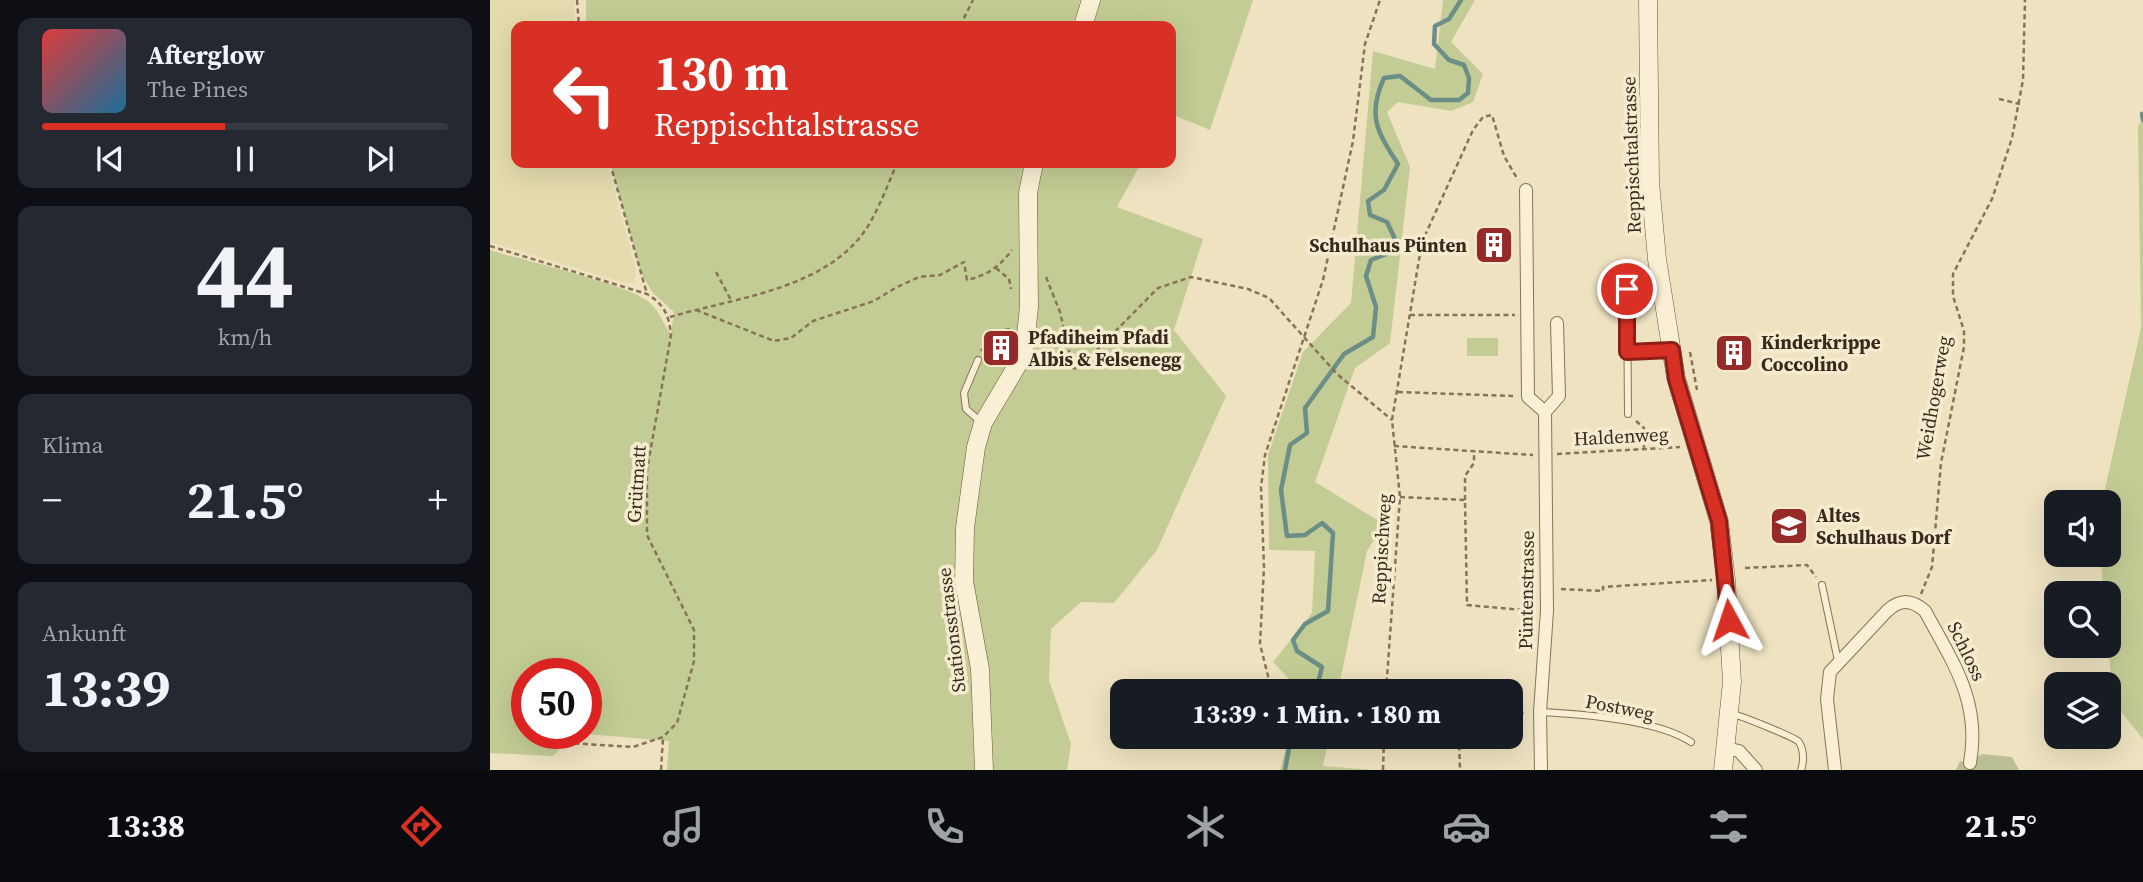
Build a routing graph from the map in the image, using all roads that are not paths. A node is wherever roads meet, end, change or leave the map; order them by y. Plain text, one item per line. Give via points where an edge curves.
1 (1091, 0) edge
2 (1648, 0) edge
3 (1085, 21) edge
4 (1033, 168) edge
5 (1526, 190) road end
6 (1627, 289) dead end
7 (1557, 323) dead end
8 (1680, 347) junction
9 (1627, 352) junction
10 (978, 360) road end
11 (1545, 412) junction
12 (1628, 414) road end
13 (983, 423) junction
14 (1822, 585) dead end
15 (1839, 661) junction
16 (1540, 712) junction
17 (1729, 714) junction
18 (1691, 742) dead end
19 (1725, 748) junction
20 (1970, 763) dead end
21 (984, 770) edge
22 (1541, 770) edge
23 (1723, 770) edge
24 (1756, 770) edge
25 (1801, 770) edge
26 (1835, 770) edge

1 - 3 main road
2 - 8 main road, Reppischtalstrasse via 1650,182 1657,259
4 - 13 main road, Stationsstrasse via 1028,193 1029,307 1024,354
5 - 11 street via 1528,397
6 - 9 lane
7 - 11 street, Püntenstrasse via 1559,396
8 - 9 lane
8 - 17 main road, Reppischtalstrasse via 1676,379 1719,521 1731,640
9 - 12 lane
10 - 13 lane via 964,393 966,409
11 - 16 street, Püntenstrasse via 1547,611
13 - 21 main road, Stationsstrasse via 976,447 964,557 967,603 980,669
14 - 15 lane
15 - 20 street, Schloss via 1895,604 1916,603 1964,681 1973,719
15 - 26 street via 1830,672 1828,685
16 - 18 lane, Postweg via 1624,721
16 - 22 street, Püntenstrasse
17 - 19 main road, Reppischtalstrasse
17 - 25 lane via 1791,735 1799,743 1804,761
19 - 23 main road, Reppischtalstrasse
19 - 24 street via 1739,751

